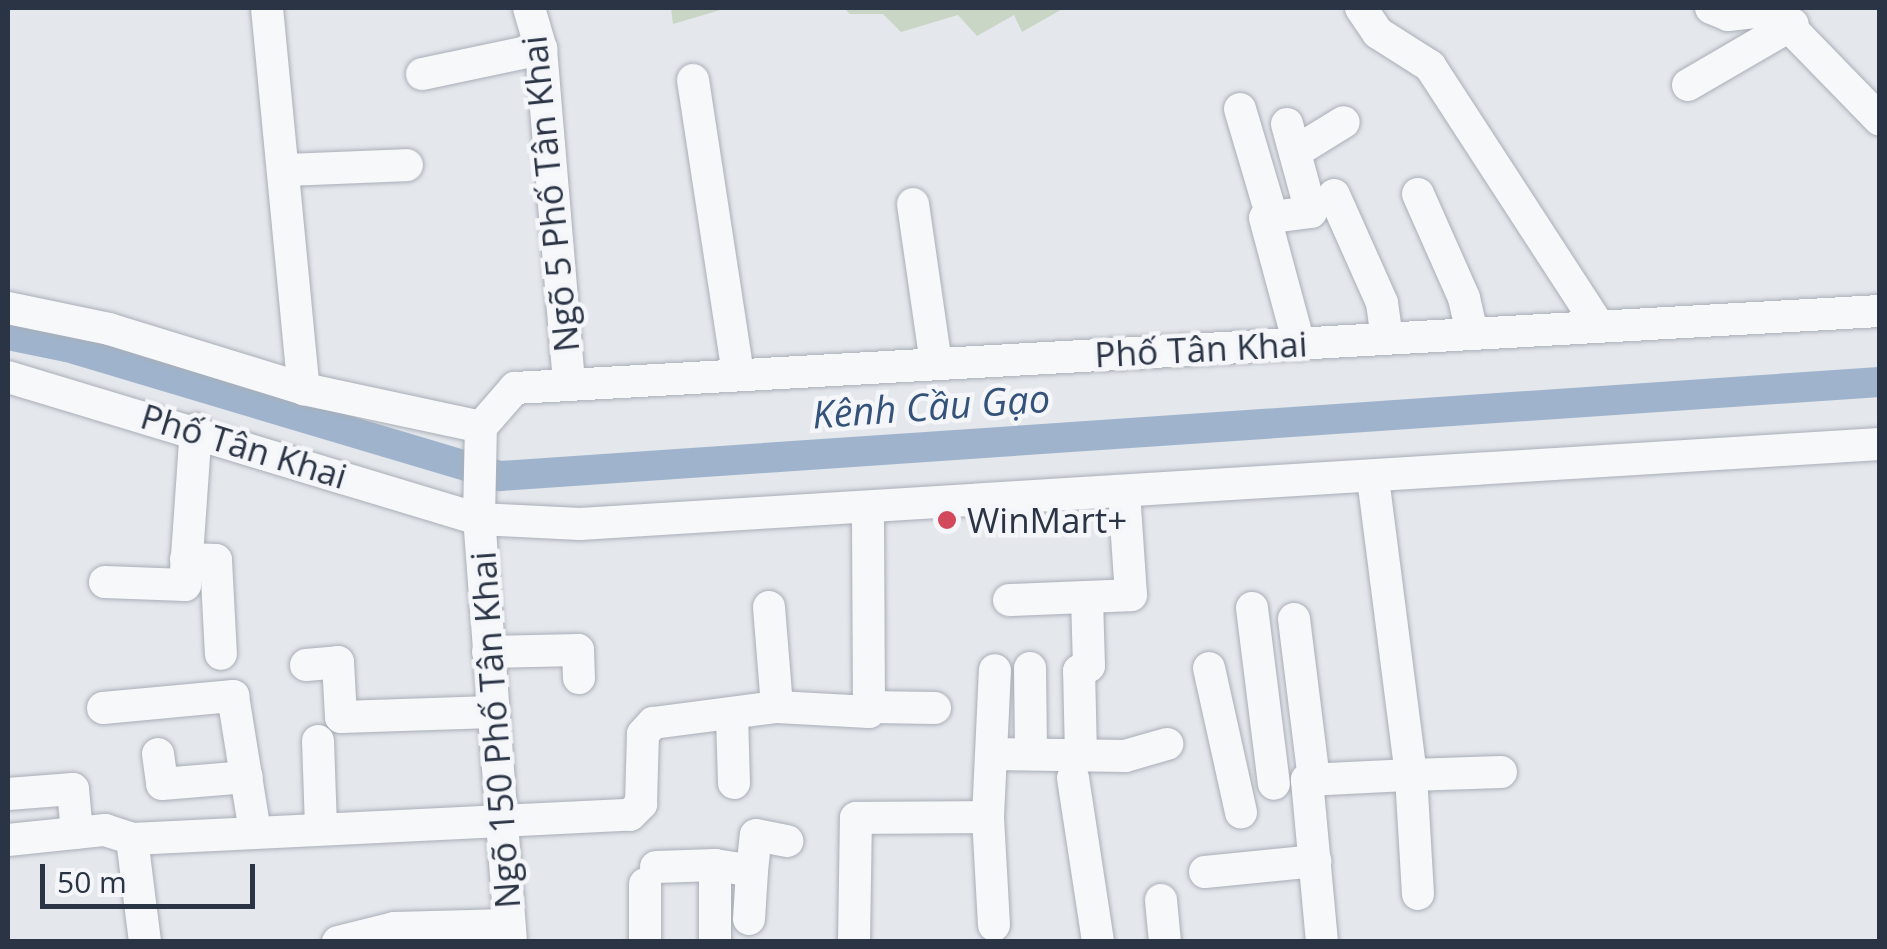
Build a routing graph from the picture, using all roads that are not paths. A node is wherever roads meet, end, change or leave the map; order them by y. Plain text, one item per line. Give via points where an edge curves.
1 (267, 8) edge
2 (529, 8) edge
3 (1361, 8) edge
4 (1711, 8) edge
5 (1781, 13) edge
6 (541, 49) junction
7 (422, 74) dead end
8 (693, 80) dead end
9 (1688, 85) dead end
10 (1240, 109) dead end
11 (1880, 120) edge
12 (1344, 122) dead end
13 (282, 154) junction
14 (407, 165) dead end
15 (1418, 194) dead end
16 (1334, 196) dead end
17 (913, 204) dead end
18 (1272, 217) junction
19 (8, 308) edge
20 (1880, 311) edge
21 (1598, 325) junction
22 (1472, 334) junction
23 (1387, 338) junction
24 (1299, 344) junction
25 (936, 363) junction
26 (738, 373) junction
27 (8, 377) edge
28 (568, 382) junction
29 (304, 388) junction
30 (196, 429) junction
31 (481, 433) junction
32 (1880, 444) edge
33 (1373, 477) junction
34 (1124, 492) junction
35 (868, 507) junction
36 (479, 508) junction
37 (186, 559) junction
38 (105, 582) dead end
39 (1088, 598) junction
40 (1009, 600) dead end
41 (769, 607) dead end
42 (1252, 608) dead end
43 (1294, 619) dead end
44 (488, 652) junction
45 (222, 654) dead end
46 (306, 665) dead end
47 (1030, 668) dead end
48 (1209, 668) dead end
49 (994, 670) dead end
50 (579, 678) dead end
51 (777, 707) junction
52 (870, 707) junction
53 (103, 708) dead end
54 (935, 708) dead end
55 (492, 712) junction
56 (732, 716) junction
57 (318, 741) dead end
58 (1166, 744) dead end
59 (158, 754) dead end
60 (993, 754) junction
61 (1032, 754) junction
62 (1077, 768) junction
63 (1502, 772) dead end
64 (1411, 775) junction
65 (247, 777) junction
66 (1310, 780) junction
67 (734, 783) dead end
68 (1274, 784) junction
69 (8, 794) edge
70 (498, 817) junction
71 (988, 817) junction
72 (321, 828) junction
73 (255, 832) junction
74 (77, 833) junction
75 (8, 840) edge
76 (132, 840) junction
77 (787, 841) dead end
78 (1315, 861) junction
79 (715, 865) junction
80 (752, 871) junction
81 (1206, 872) dead end
82 (1418, 894) dead end
83 (1162, 900) dead end
84 (749, 919) dead end
85 (994, 924) dead end
86 (510, 933) edge
87 (144, 942) edge
88 (338, 942) edge
89 (645, 942) edge
90 (715, 942) edge
91 (854, 942) edge
92 (1098, 942) edge
93 (1165, 942) edge
94 (1322, 942) edge

1 - 13 street
2 - 6 street, Ngõ 5 Phố Tân Khai
3 - 21 street via 1378,33 1430,66
4 - 5 street
5 - 9 street
5 - 11 street
6 - 7 street
6 - 28 street, Ngõ 5 Phố Tân Khai
8 - 26 street
10 - 18 street
12 - 18 street via 1291,138 1311,212
13 - 14 street
13 - 29 street
15 - 22 street via 1464,298
16 - 23 street via 1382,303
17 - 25 street
18 - 24 street via 1265,218
19 - 29 street, Phố Tân Khai via 109,328
20 - 21 street, Phố Tân Khai
21 - 22 street, Phố Tân Khai
22 - 23 street, Phố Tân Khai
23 - 24 street, Phố Tân Khai
24 - 25 street, Phố Tân Khai
25 - 26 street, Phố Tân Khai
26 - 28 street, Phố Tân Khai
27 - 30 street, Phố Tân Khai
28 - 31 street, Phố Tân Khai via 515,388
29 - 31 street, Phố Tân Khai
30 - 36 street, Phố Tân Khai
30 - 37 street
31 - 36 street
32 - 33 street, Phố Tân Khai
33 - 34 street, Phố Tân Khai
33 - 64 street
34 - 35 street, Phố Tân Khai
34 - 39 street via 1130,595
35 - 36 street, Phố Tân Khai via 580,524
35 - 52 street
36 - 44 street, Ngõ 150 Phố Tân Khai
37 - 38 street via 184,585
37 - 45 street via 216,560
39 - 40 street
39 - 62 street via 1089,666 1079,671
41 - 51 street
42 - 68 street
43 - 66 street
44 - 50 street via 578,650
44 - 55 street, Ngõ 150 Phố Tân Khai
46 - 55 street via 338,662 341,716
47 - 61 street
48 - 68 street via 1239,800
49 - 60 street
51 - 52 street via 862,716
51 - 56 street
52 - 54 street
53 - 65 street via 232,696
55 - 70 street, Ngõ 150 Phố Tân Khai
56 - 67 street
56 - 70 street via 646,728 641,804 630,815
57 - 72 street
58 - 62 street
59 - 65 street via 162,784
60 - 61 street
60 - 71 street
61 - 62 street
62 - 92 street
63 - 64 street
64 - 66 street
64 - 82 street
65 - 73 street
66 - 68 street
66 - 78 street
69 - 74 street via 73,789
70 - 72 street
70 - 86 street, Ngõ 150 Phố Tân Khai
71 - 85 street
71 - 91 street via 856,818
72 - 73 street
73 - 76 street
74 - 75 street
74 - 76 street via 105,830
76 - 87 street
77 - 80 street via 756,835
78 - 81 street
78 - 94 street
79 - 80 street
79 - 89 street via 650,875
79 - 90 street
80 - 84 street
83 - 93 street
86 - 88 street via 394,928

